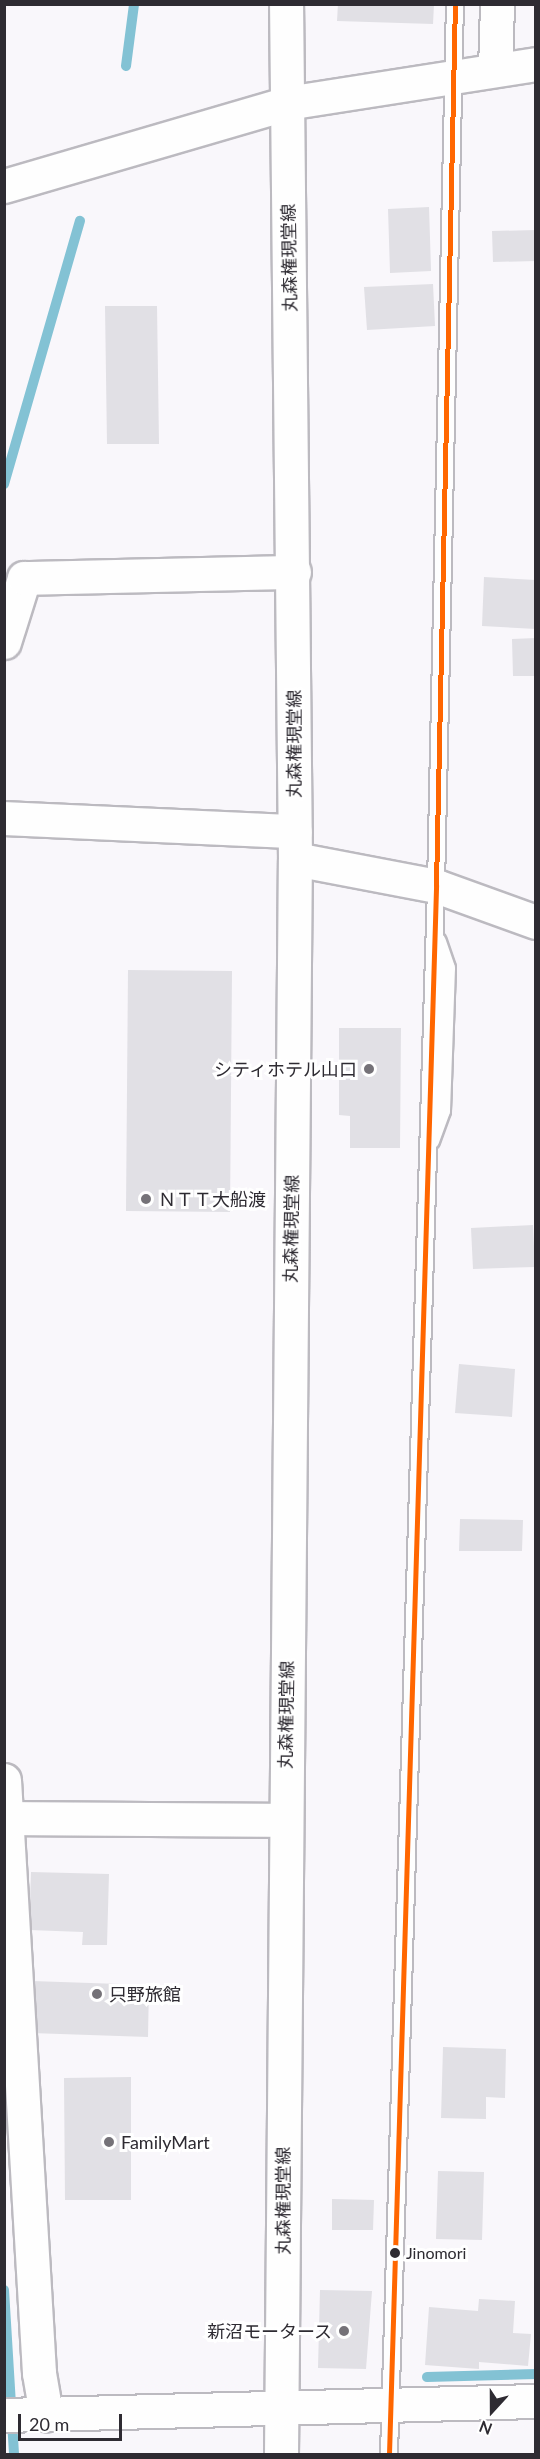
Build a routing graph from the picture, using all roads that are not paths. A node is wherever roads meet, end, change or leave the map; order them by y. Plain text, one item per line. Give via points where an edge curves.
1 (286, 4) edge
2 (455, 4) edge
3 (497, 4) edge
4 (536, 64) edge
5 (495, 69) junction
6 (454, 75) junction
7 (287, 103) junction
8 (4, 186) edge
9 (294, 572) junction
10 (4, 642) edge
11 (4, 818) edge
12 (295, 845) junction
13 (436, 886) junction
14 (536, 922) edge
15 (4, 1780) edge
16 (6, 1818) edge
17 (285, 1820) junction
18 (536, 2401) edge
19 (389, 2406) junction
20 (282, 2410) junction
21 (28, 2415) edge
22 (281, 2454) edge
23 (389, 2454) edge

1 - 7 street, 丸森権現堂線
2 - 6 lane
3 - 5 street
4 - 5 street
5 - 6 street
6 - 7 street
6 - 13 lane
7 - 8 street
7 - 9 street, 丸森権現堂線
9 - 10 street via 24,578
9 - 12 street, 丸森権現堂線
11 - 12 street
12 - 13 street
12 - 17 street, 丸森権現堂線
13 - 14 street
13 - 19 lane
15 - 16 street
16 - 17 street
16 - 21 street via 39,2373
17 - 20 street, 丸森権現堂線
18 - 19 street
19 - 20 street
19 - 23 lane
20 - 21 street
20 - 22 street, 丸森権現堂線

